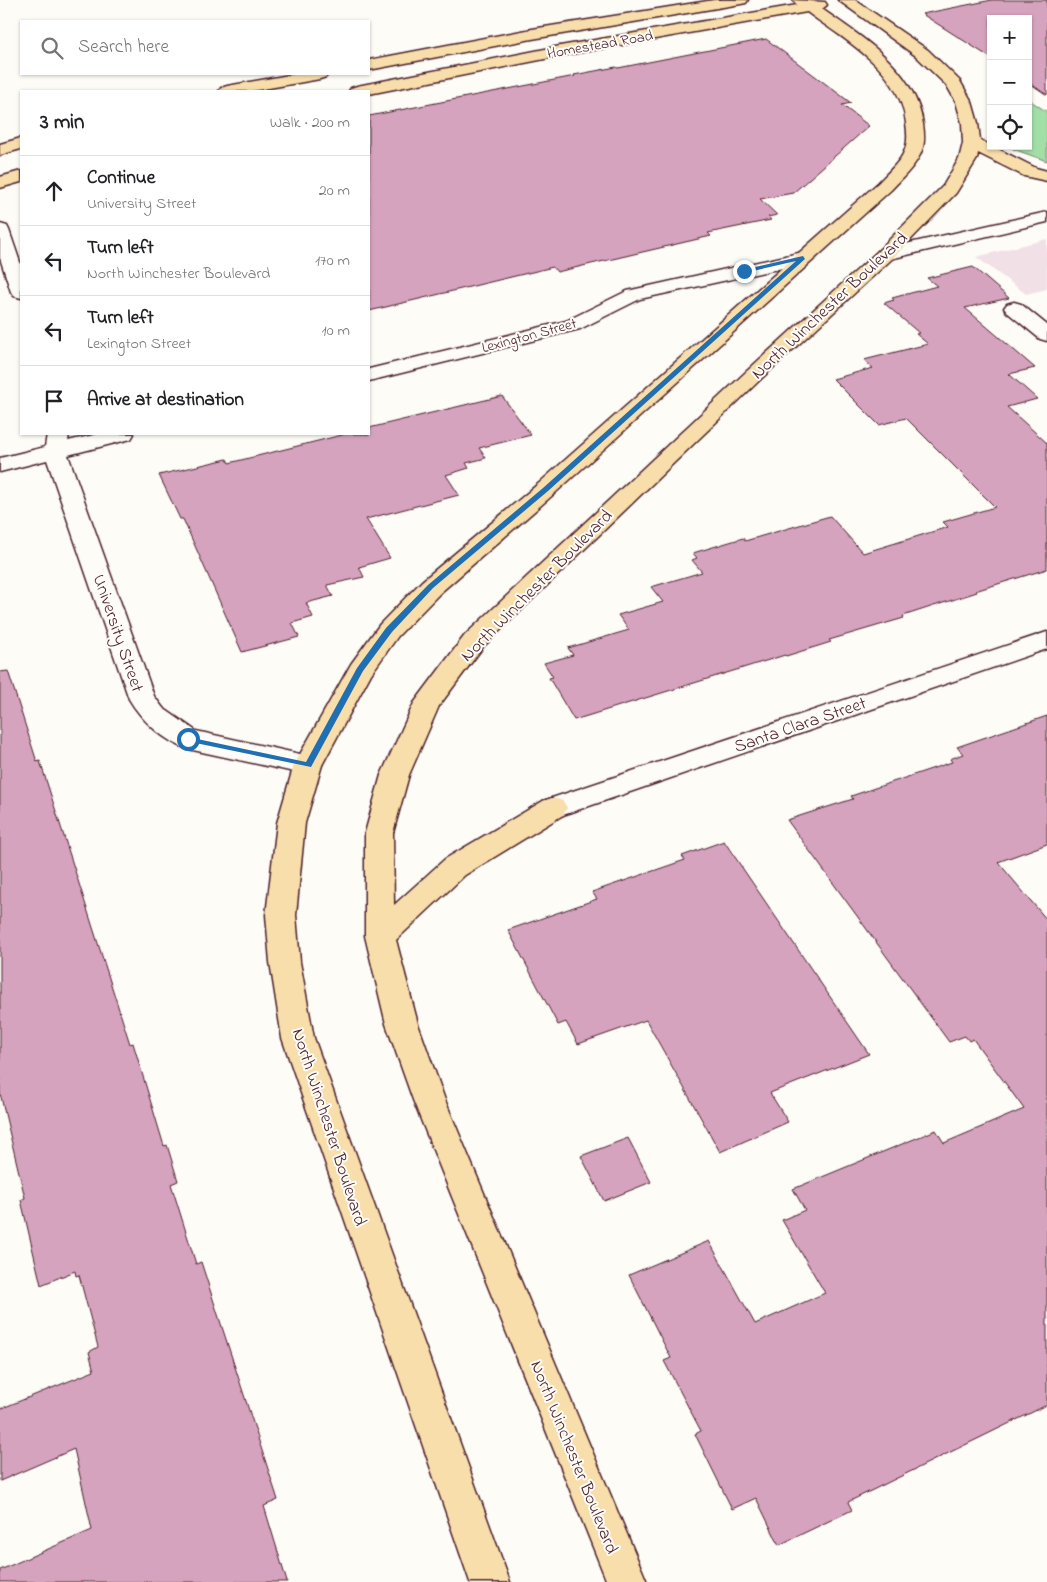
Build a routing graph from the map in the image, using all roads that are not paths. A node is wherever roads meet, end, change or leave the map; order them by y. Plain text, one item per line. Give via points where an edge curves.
1 (741, 0) edge
2 (844, 0) edge
3 (805, 4) edge
4 (370, 65) edge
5 (315, 75) edge
6 (232, 90) edge
7 (362, 90) edge
8 (20, 143) edge
9 (972, 143) junction
10 (0, 150) edge
11 (20, 176) edge
12 (1047, 176) edge
13 (0, 183) edge
14 (1047, 217) edge
15 (0, 230) edge
16 (886, 254) junction
17 (803, 258) junction
18 (20, 289) edge
19 (1014, 308) dead end
20 (1047, 335) edge
21 (370, 375) edge
22 (116, 435) edge
23 (57, 442) edge
24 (0, 464) edge
25 (1047, 640) edge
26 (308, 765) junction
27 (553, 808) joint
28 (380, 936) junction
29 (490, 1582) edge
30 (627, 1582) edge

1 - 4 main road, Homestead Road
2 - 3 main road, Homestead Road
2 - 9 main road, North Winchester Boulevard via 922,53 954,84 964,102
3 - 7 main road, Homestead Road
3 - 17 main road, North Winchester Boulevard via 880,60 904,87 916,117 915,146 906,162 885,186
5 - 6 main road
8 - 10 main road
9 - 12 main road via 1030,172
9 - 16 main road, North Winchester Boulevard via 968,159 950,190
11 - 13 main road
14 - 16 street
15 - 18 street
16 - 28 main road, North Winchester Boulevard via 474,642 427,703 395,774 379,833
17 - 21 street, Lexington Street via 634,295 573,326
17 - 26 main road, North Winchester Boulevard via 424,594 389,630 360,670
19 - 20 street
22 - 23 street
23 - 24 street
23 - 26 street, University Street via 142,699 154,715 188,739
25 - 27 street, Santa Clara Street
26 - 29 main road, North Winchester Boulevard via 291,823 280,915 298,1038
27 - 28 main road via 455,867
28 - 30 main road, North Winchester Boulevard via 402,1024 428,1100

